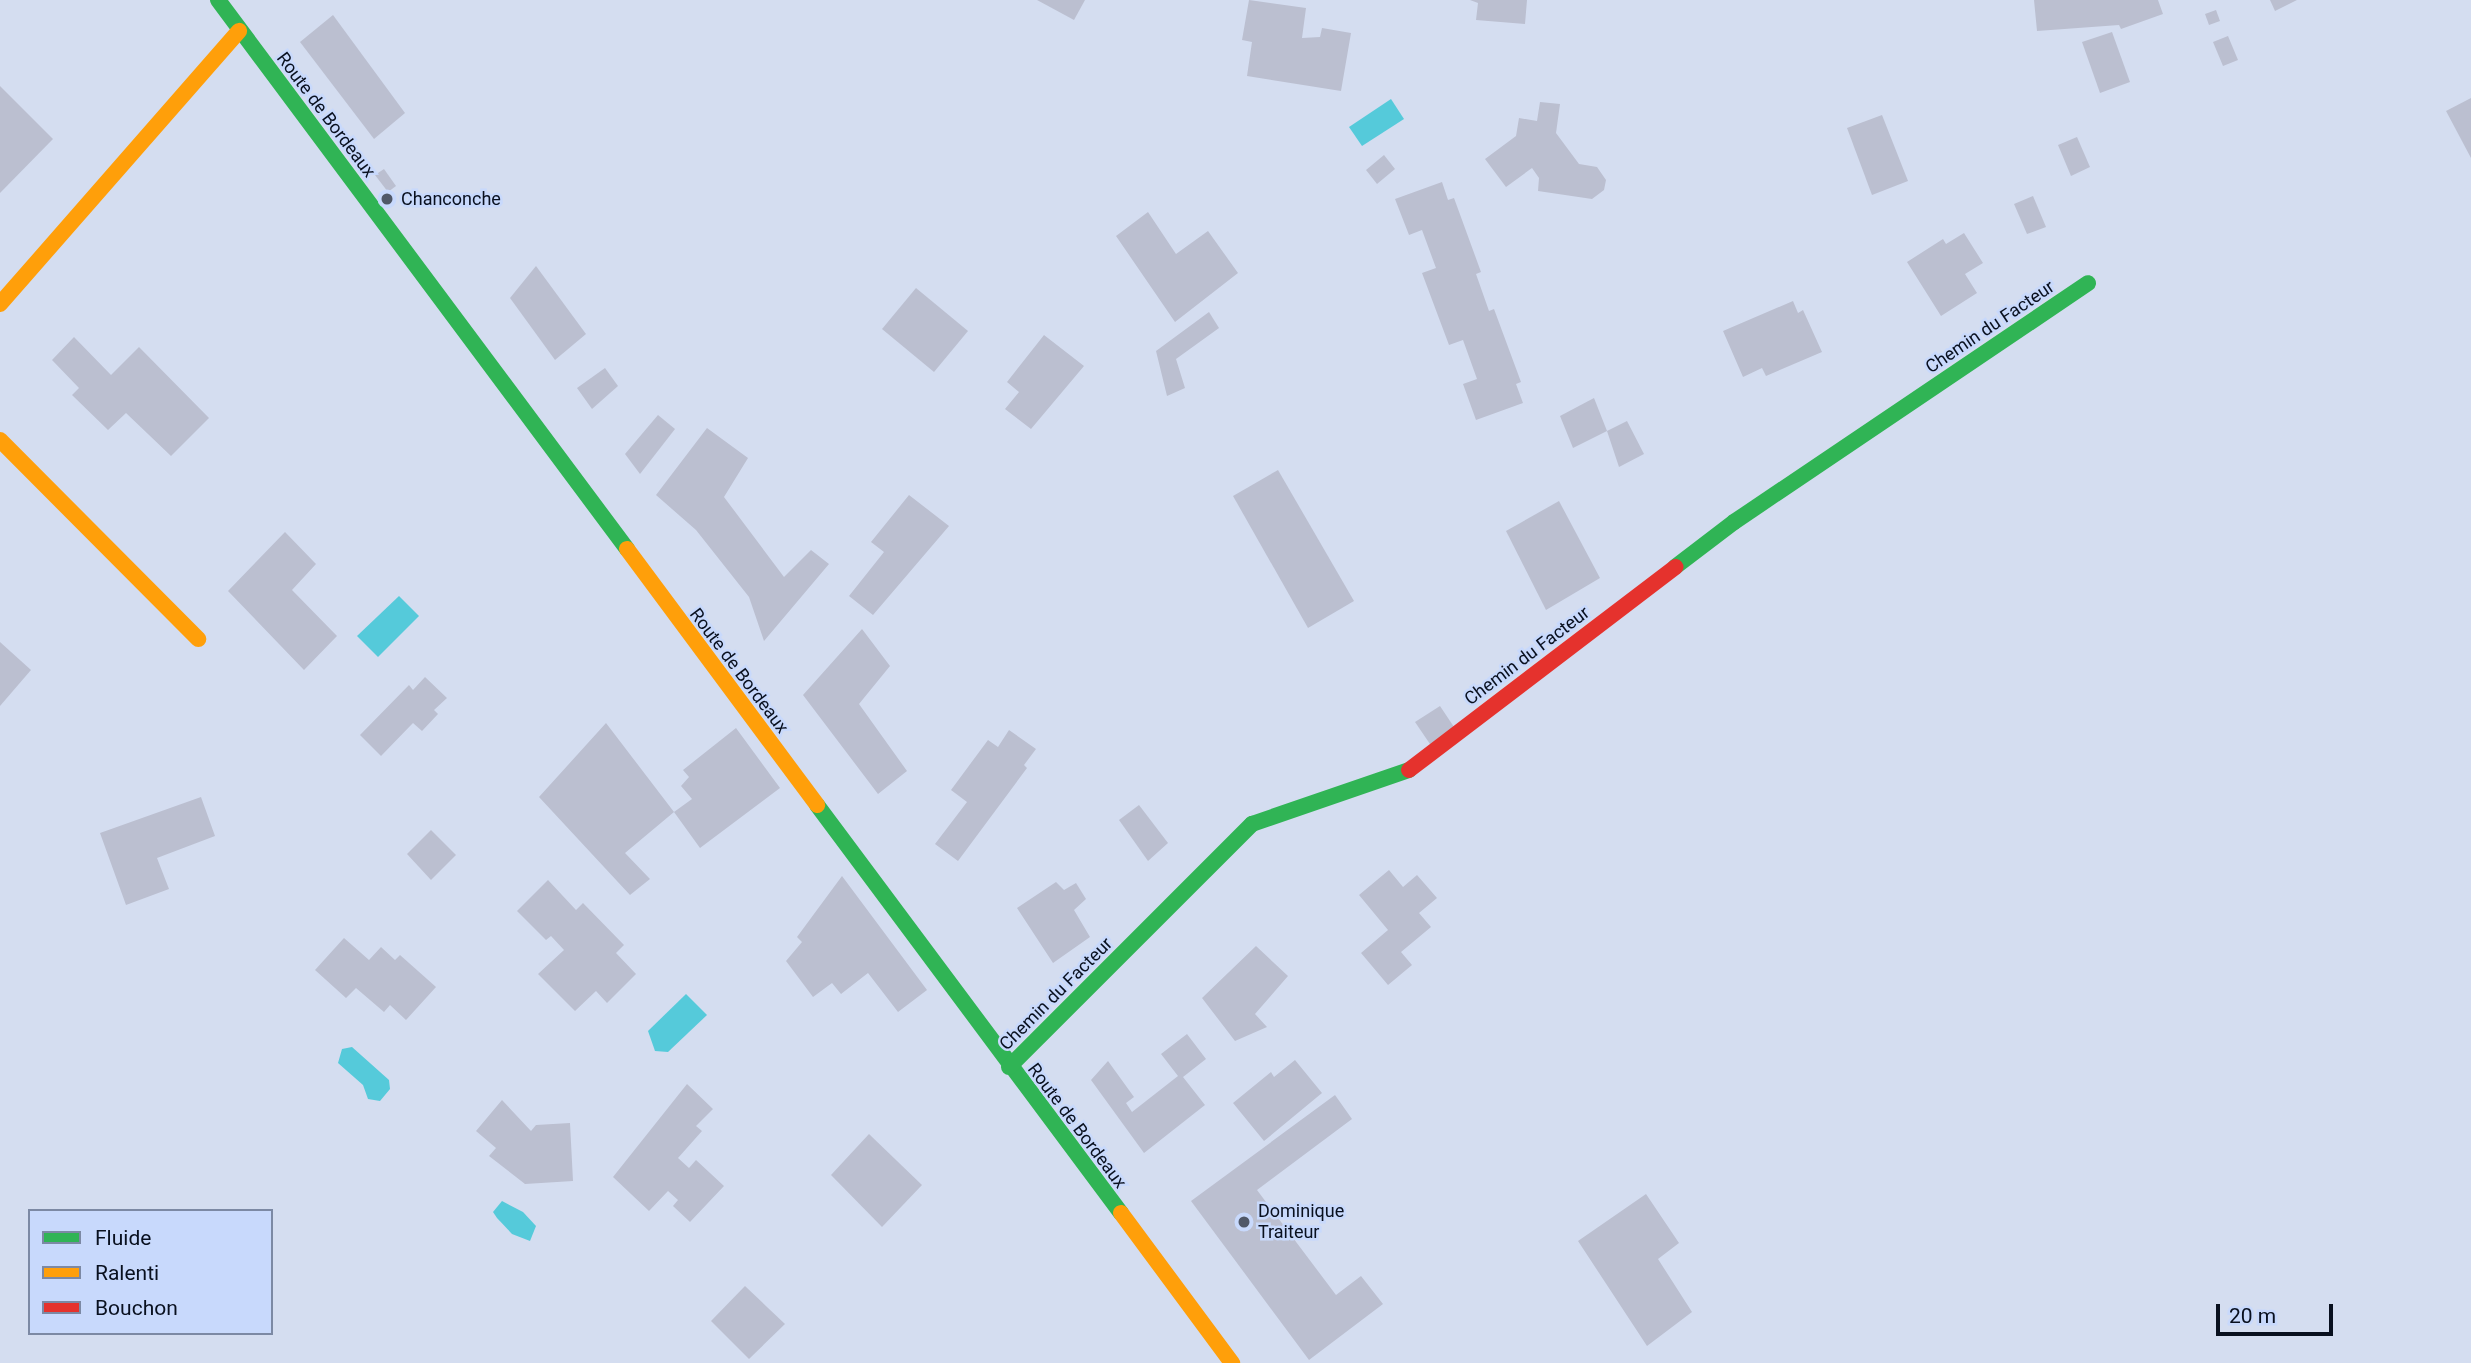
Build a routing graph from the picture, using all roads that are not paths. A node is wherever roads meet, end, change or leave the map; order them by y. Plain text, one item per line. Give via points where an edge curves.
1 (218, 0) edge
2 (240, 31) junction
3 (2088, 284) dead end
4 (0, 304) edge
5 (0, 440) edge
6 (198, 639) dead end
7 (1009, 1068) junction
8 (1232, 1363) edge

1 - 2 street, Route de Bordeaux
2 - 4 street
2 - 7 street, Route de Bordeaux
3 - 7 street, Chemin du Facteur via 1734,522 1407,772 1252,824
5 - 6 street
7 - 8 street, Route de Bordeaux

